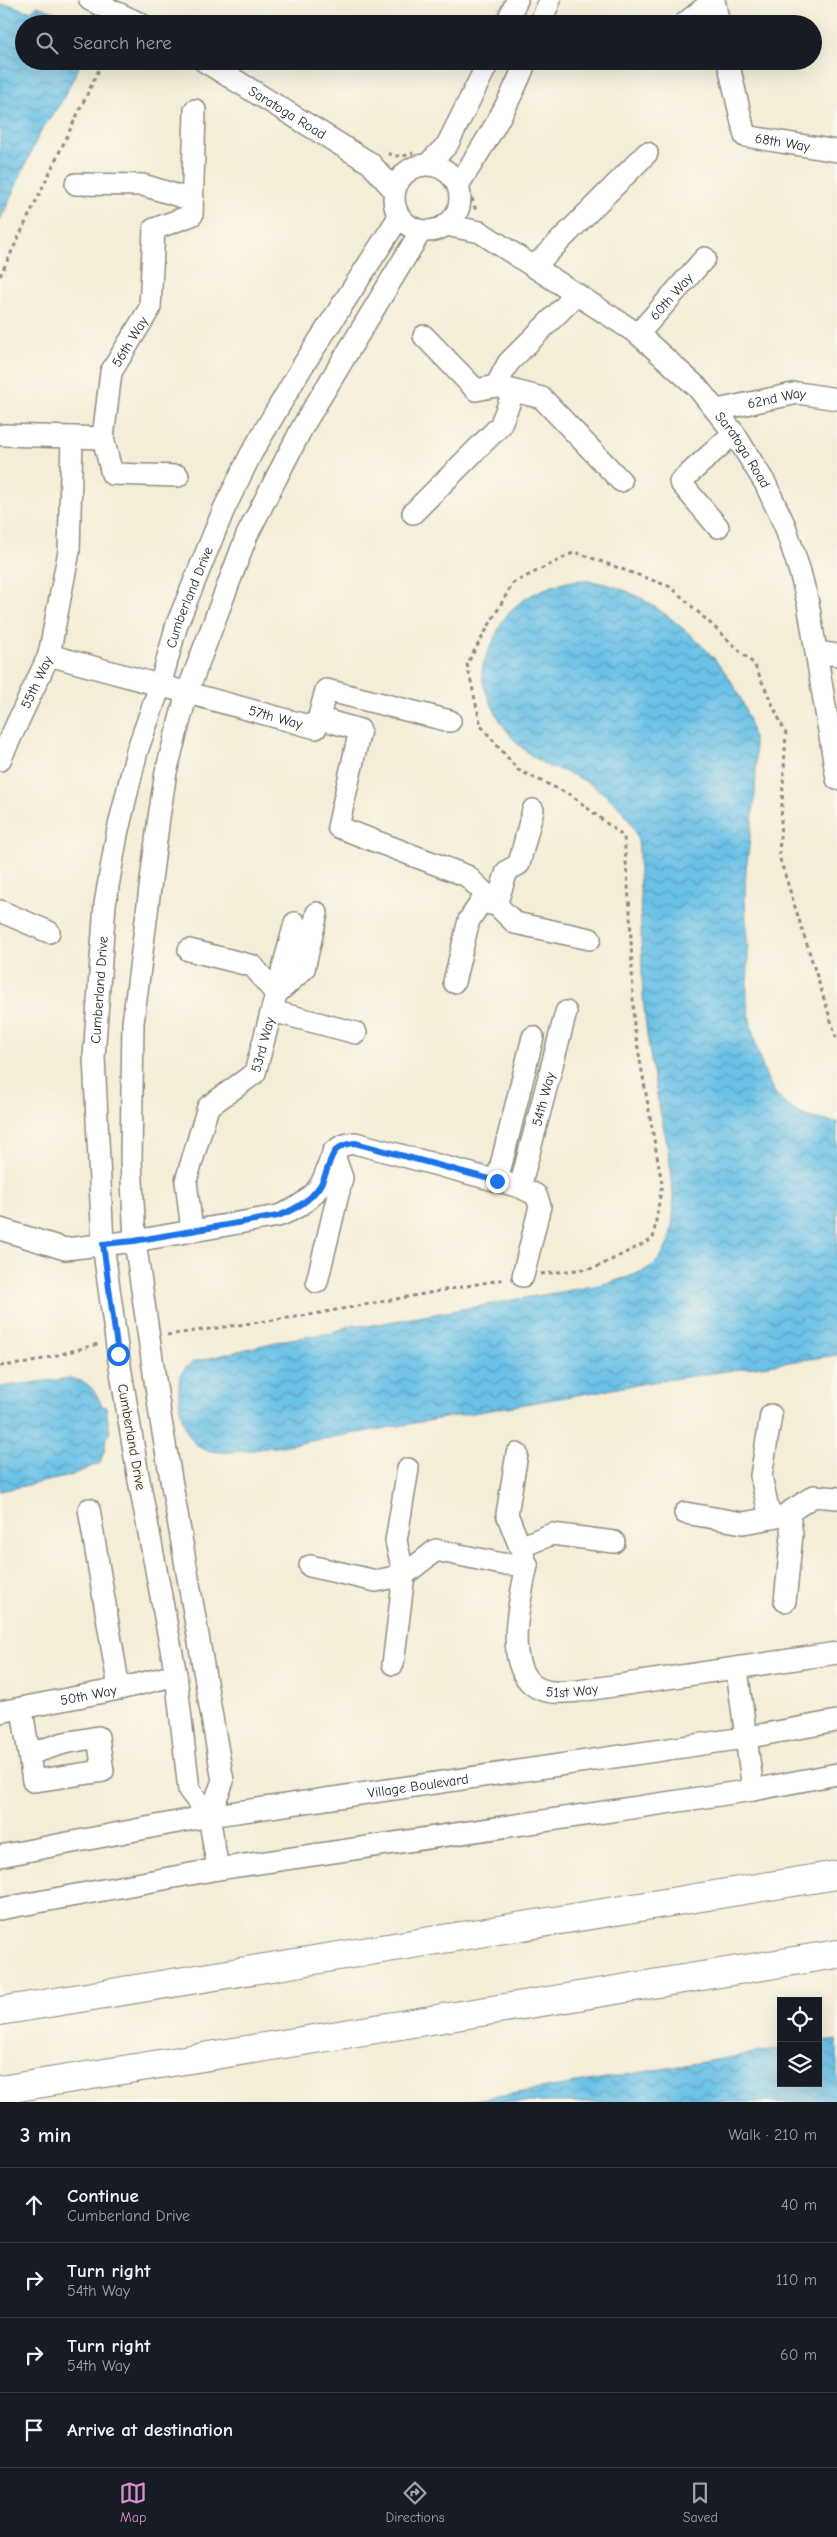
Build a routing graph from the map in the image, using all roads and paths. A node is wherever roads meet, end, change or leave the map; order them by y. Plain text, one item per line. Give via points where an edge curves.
1 (90, 0) edge
2 (517, 0) edge
3 (550, 0) edge
4 (714, 0) edge
5 (122, 15) edge
6 (510, 15) edge
7 (544, 15) edge
8 (695, 15) edge
9 (717, 15) edge
10 (99, 70) edge
11 (219, 70) edge
12 (484, 70) edge
13 (522, 70) edge
14 (730, 70) edge
15 (195, 110) dead end
16 (837, 152) edge
17 (647, 153) dead end
18 (370, 163) junction
19 (420, 166) junction
20 (76, 184) dead end
21 (394, 190) junction
22 (459, 192) junction
23 (192, 200) junction
24 (399, 217) junction
25 (446, 224) junction
26 (421, 231) junction
27 (480, 232) junction
28 (705, 258) dead end
29 (534, 267) junction
30 (0, 276) edge
31 (577, 294) junction
32 (638, 334) junction
33 (424, 336) dead end
34 (505, 389) junction
35 (837, 399) edge
36 (717, 410) junction
37 (734, 433) junction
38 (3, 435) dead end
39 (72, 437) junction
40 (103, 438) junction
41 (178, 476) dead end
42 (621, 481) dead end
43 (412, 513) dead end
44 (718, 528) dead end
45 (816, 652) junction
46 (49, 655) junction
47 (837, 655) edge
48 (160, 686) junction
49 (187, 693) junction
50 (318, 718) junction
51 (450, 721) dead end
52 (0, 760) edge
53 (837, 779) edge
54 (533, 810) dead end
55 (496, 905) junction
56 (0, 911) edge
57 (317, 913) dead end
58 (295, 922) dead end
59 (48, 932) dead end
60 (590, 939) dead end
61 (189, 950) dead end
62 (454, 982) dead end
63 (274, 1003) junction
64 (566, 1012) dead end
65 (356, 1033) dead end
66 (533, 1037) dead end
67 (333, 1152) junction
68 (497, 1181) junction
69 (520, 1187) junction
70 (0, 1229) edge
71 (192, 1231) junction
72 (118, 1243) junction
73 (523, 1276) dead end
74 (317, 1282) dead end
75 (99, 1344) dead end
76 (0, 1366) edge
77 (771, 1415) dead end
78 (517, 1454) dead end
79 (408, 1469) dead end
80 (837, 1498) edge
81 (89, 1508) dead end
82 (685, 1513) dead end
83 (780, 1516) junction
84 (614, 1542) dead end
85 (523, 1556) junction
86 (310, 1566) dead end
87 (404, 1575) junction
88 (784, 1601) dead end
89 (837, 1653) edge
90 (393, 1664) dead end
91 (736, 1670) junction
92 (176, 1674) junction
93 (119, 1689) junction
94 (22, 1709) junction
95 (0, 1712) edge
96 (837, 1721) edge
97 (744, 1738) junction
98 (30, 1754) dead end
99 (837, 1774) edge
100 (753, 1790) junction
101 (209, 1816) junction
102 (0, 1856) edge
103 (218, 1869) junction
104 (837, 1875) edge
105 (0, 1909) edge
106 (837, 1954) edge
107 (0, 2011) edge
108 (0, 2090) edge

1 - 5 street
2 - 6 street
3 - 7 street
4 - 8 street
4 - 9 street
10 - 30 path
11 - 18 street, Saratoga Road
12 - 19 street via 447,145
13 - 22 street via 506,108
14 - 16 street, 68th Way via 745,136
15 - 23 street, 56th Way
17 - 29 street
18 - 19 street, Saratoga Road
18 - 21 street, Saratoga Road
19 - 21 street via 397,181
19 - 22 street via 446,170
20 - 23 street via 143,185
21 - 24 street
22 - 25 street via 455,215
22 - 27 street, Saratoga Road
23 - 40 street, 56th Way via 192,215 154,229 150,308 111,372
24 - 26 street via 405,224
24 - 48 street, Cumberland Drive via 302,367 251,454 224,509 177,624
25 - 26 street via 431,231
25 - 27 street, Saratoga Road
26 - 49 street, Cumberland Drive via 303,426 247,535
27 - 29 street, Saratoga Road
28 - 32 street, 60th Way
29 - 31 street, Saratoga Road
31 - 32 street, Saratoga Road
31 - 34 street via 508,363
32 - 36 street, Saratoga Road via 697,387
33 - 34 street via 476,390
34 - 42 street via 542,398
34 - 43 street via 500,426
35 - 36 street, 62nd Way via 798,393
36 - 37 street, Saratoga Road
37 - 44 street via 680,482
37 - 45 street, Saratoga Road via 765,483 785,526 800,572
38 - 39 street
39 - 40 street
39 - 46 street via 69,551
40 - 41 street via 112,474
45 - 47 street
45 - 53 street, Saratoga Road
46 - 48 street, 55th Way
46 - 52 street, 55th Way
48 - 49 street, 57th Way
48 - 72 street, Cumberland Drive via 136,751 105,904 94,1057
49 - 50 street, 57th Way via 316,728
49 - 72 street, Cumberland Drive via 166,772 133,1023 131,1160
50 - 51 street, 57th Way via 326,690
50 - 55 street via 360,730 338,828 467,876
54 - 55 street via 519,864 507,871
55 - 60 street via 515,923
55 - 62 street via 481,902 469,920
56 - 59 street
57 - 63 street via 304,969
58 - 63 street, 53rd Way
61 - 63 street via 253,966
63 - 65 street
63 - 71 street, 53rd Way via 255,1073 208,1107 186,1181
64 - 69 street, 54th Way
66 - 68 street
67 - 68 street via 343,1144 355,1143
67 - 71 street via 319,1187 290,1212
67 - 74 street via 342,1178
68 - 69 street
69 - 73 street via 536,1195 540,1206
70 - 72 street via 65,1249
71 - 72 street
72 - 92 street, Cumberland Drive via 138,1475
72 - 101 street, Cumberland Drive via 160,1421 223,1781
75 - 76 path via 28,1363
77 - 83 street via 761,1476
78 - 85 street via 506,1514
79 - 87 street via 396,1541
80 - 83 street via 814,1496
81 - 93 street
82 - 83 street via 743,1523
83 - 88 street via 792,1535
84 - 85 street via 552,1534
85 - 87 street via 502,1564 436,1550
85 - 91 street, 51st Way via 515,1645 525,1674 534,1685 552,1692 579,1691
86 - 87 street via 376,1580
87 - 90 street
89 - 91 street, 51st Way
91 - 97 street
92 - 93 street, 50th Way
92 - 101 street, Cumberland Drive via 189,1790
93 - 94 street, 50th Way
94 - 95 street, 50th Way
94 - 98 street
96 - 97 street, Village Boulevard
97 - 100 street
97 - 101 street, Village Boulevard
99 - 100 street
100 - 103 street
101 - 102 street, Village Boulevard
101 - 103 street, Cumberland Drive
103 - 105 street
104 - 107 highway
106 - 108 highway

